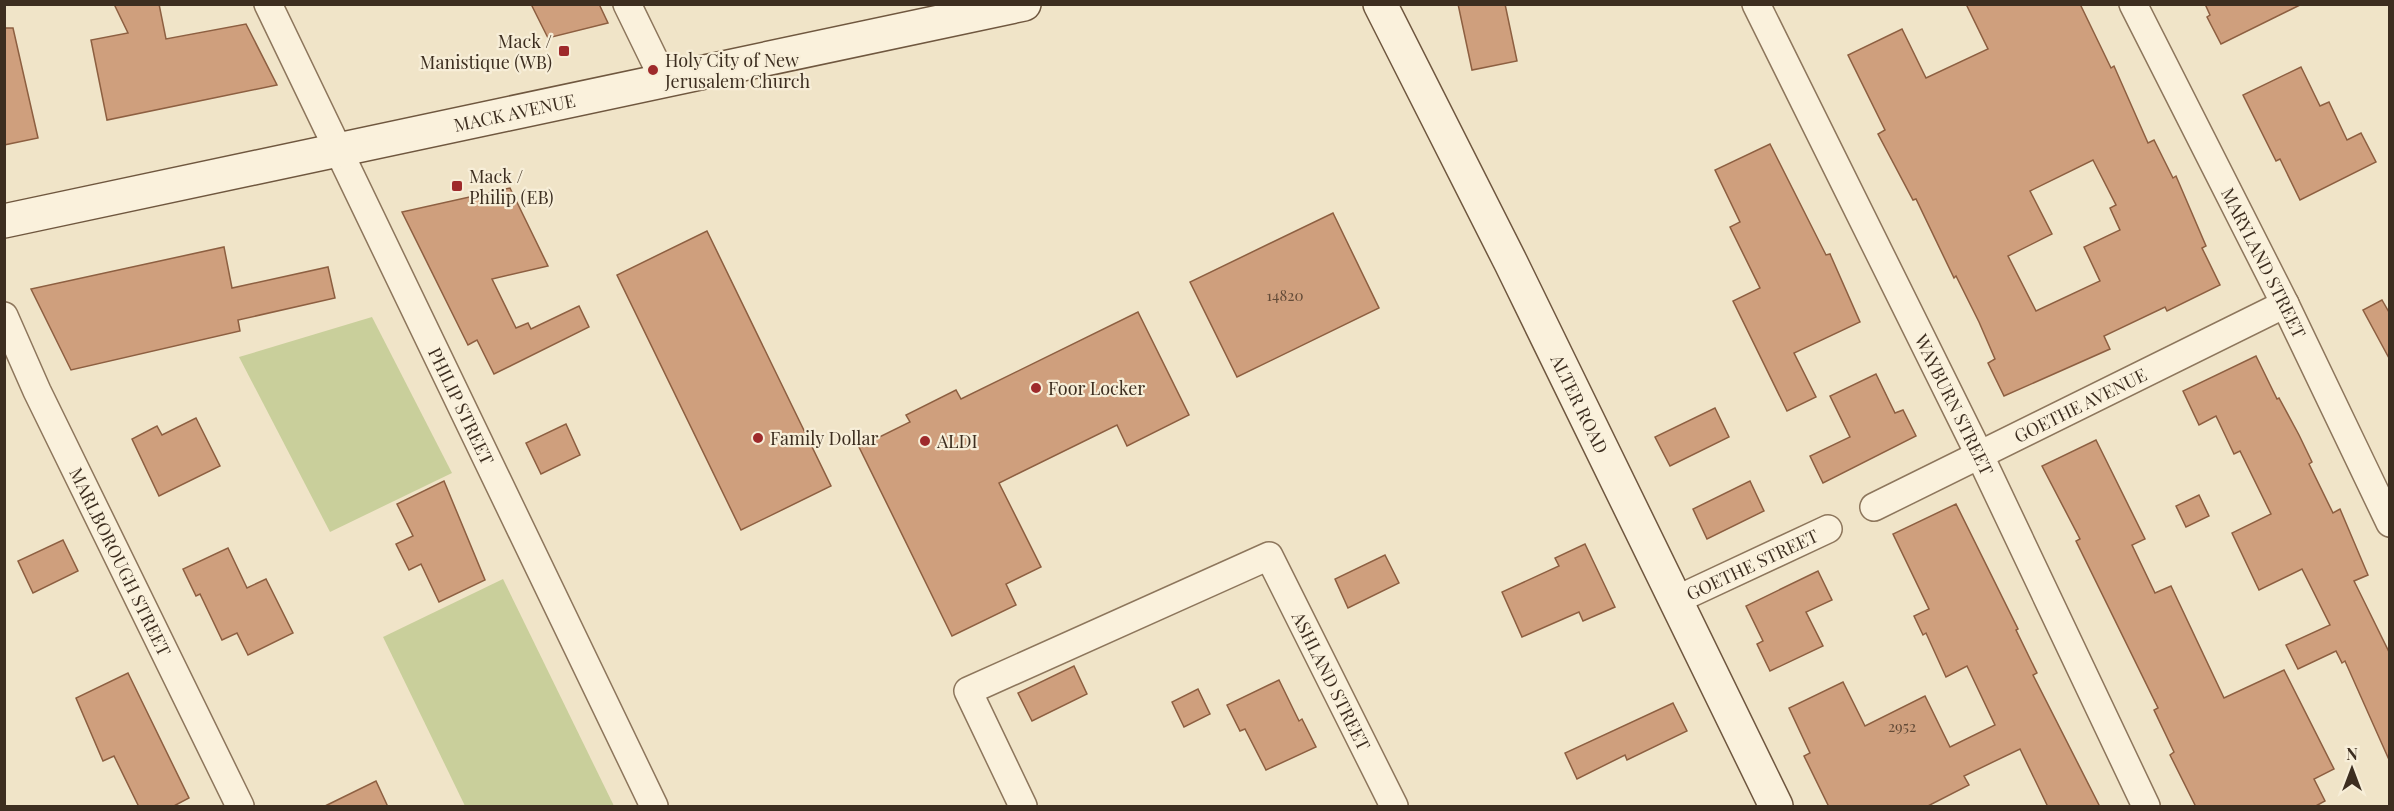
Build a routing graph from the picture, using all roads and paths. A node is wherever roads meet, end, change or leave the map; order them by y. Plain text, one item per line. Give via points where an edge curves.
1 (268, 4) edge
2 (627, 4) edge
3 (1380, 4) edge
4 (1756, 4) edge
5 (2133, 4) edge
6 (1013, 6) edge
7 (665, 82) junction
8 (340, 152) junction
9 (4, 221) edge
10 (2285, 304) junction
11 (4, 316) edge
12 (1980, 456) junction
13 (1874, 507) dead end
14 (2390, 523) edge
15 (1828, 529) dead end
16 (1676, 600) junction
17 (240, 807) edge
18 (654, 807) edge
19 (1023, 807) edge
20 (1394, 807) edge
21 (1776, 807) edge
22 (2146, 807) edge

1 - 8 street, PHILIP STREET
2 - 7 street
3 - 16 main road, ALTER ROAD
4 - 12 street, WAYBURN STREET
5 - 10 street, MARYLAND STREET
6 - 7 main road, MACK AVENUE
7 - 8 main road, MACK AVENUE
8 - 9 main road, MACK AVENUE
8 - 18 street, PHILIP STREET
10 - 12 street, GOETHE AVENUE
10 - 14 street, MARYLAND STREET
11 - 17 street, MARLBOROUGH STREET via 37,392
12 - 13 street, GOETHE AVENUE
12 - 22 street, WAYBURN STREET
15 - 16 street, GOETHE STREET
16 - 21 main road, ALTER ROAD
19 - 20 street, ASHLAND STREET via 968,692 1269,556

